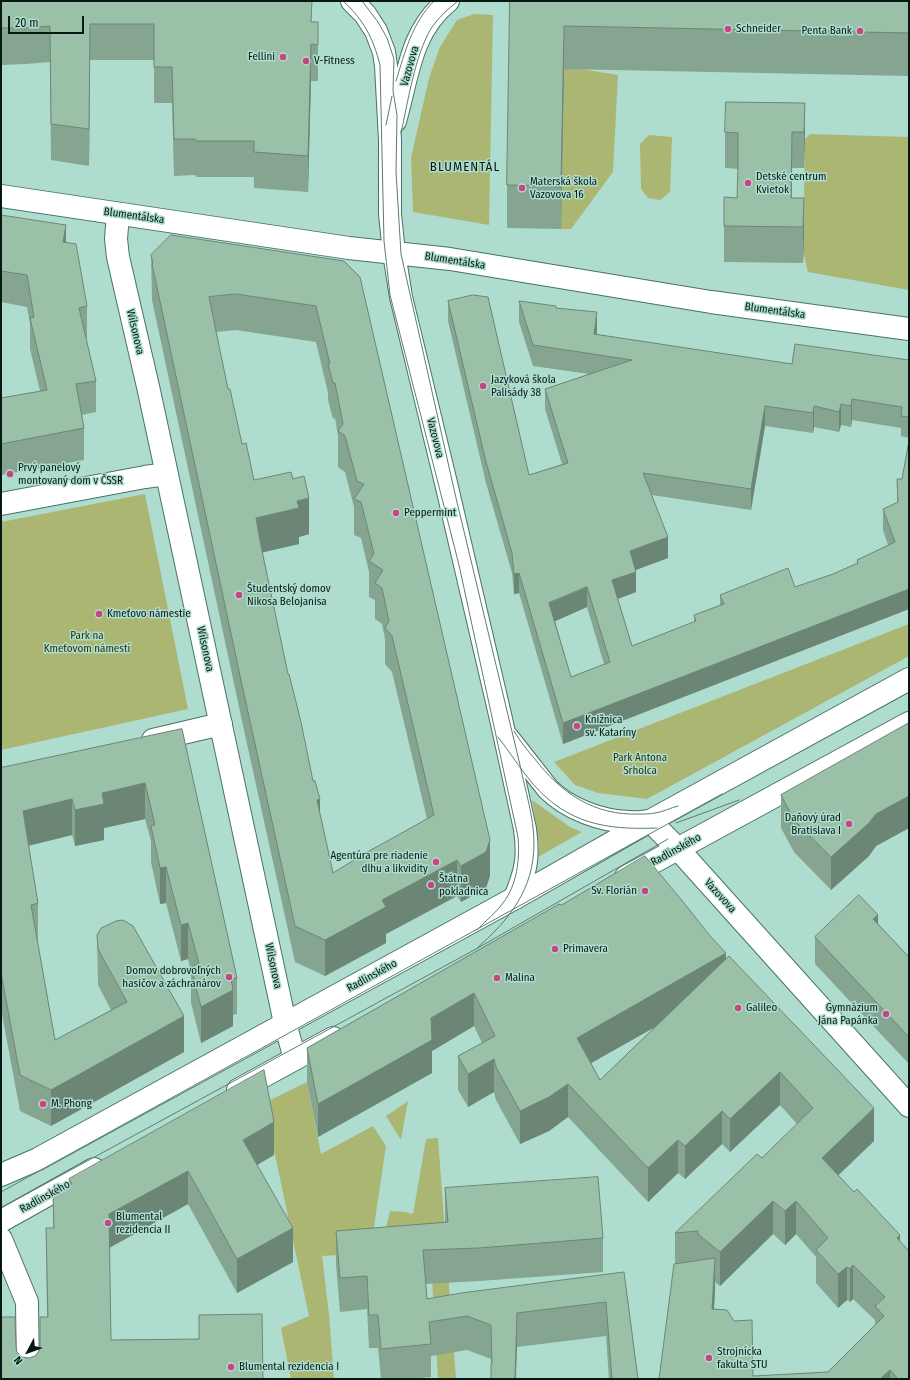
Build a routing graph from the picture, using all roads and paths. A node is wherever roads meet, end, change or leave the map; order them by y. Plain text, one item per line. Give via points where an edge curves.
1 (352, 1) edge
2 (448, 1) edge
3 (390, 140) junction
4 (1, 196) edge
5 (118, 214) junction
6 (394, 253) junction
7 (909, 328) edge
8 (166, 474) junction
9 (1, 504) edge
10 (909, 679) edge
11 (909, 723) edge
12 (221, 724) junction
13 (505, 734) junction
14 (135, 744) edge
15 (650, 821) junction
16 (678, 849) junction
17 (608, 887) edge
18 (514, 898) junction
19 (285, 1023) junction
20 (347, 1030) edge
21 (295, 1059) junction
22 (221, 1099) edge
23 (909, 1106) edge
24 (111, 1160) edge
25 (1, 1175) edge
26 (1, 1221) edge
27 (1, 1239) edge
28 (28, 1379) edge

1 - 3 street, Vazovova via 365,14 384,52
2 - 3 street, Vazovova via 426,25 414,48
3 - 6 street, Vazovova via 390,214
4 - 5 street, Blumentálska
5 - 6 street, Blumentálska
5 - 8 street, Wilsonova via 118,257
6 - 7 street, Blumentálska via 711,302
6 - 13 street, Vazovova via 400,297
8 - 9 street
8 - 12 street, Wilsonova
10 - 15 street, Radlinského
11 - 16 street, Radlinského
12 - 14 street
12 - 19 street, Wilsonova
13 - 15 street, Vazovova via 548,789 569,804 610,820
13 - 18 street, Vazovova via 527,840 526,867
15 - 16 street, Vazovova
15 - 18 street, Radlinského
16 - 17 street, Radlinského
16 - 23 street, Vazovova
18 - 19 street, Radlinského
19 - 21 street, Wilsonova
19 - 25 street, Radlinského via 38,1159
20 - 21 street
21 - 22 street
24 - 26 street, Radlinského
27 - 28 street via 27,1302

